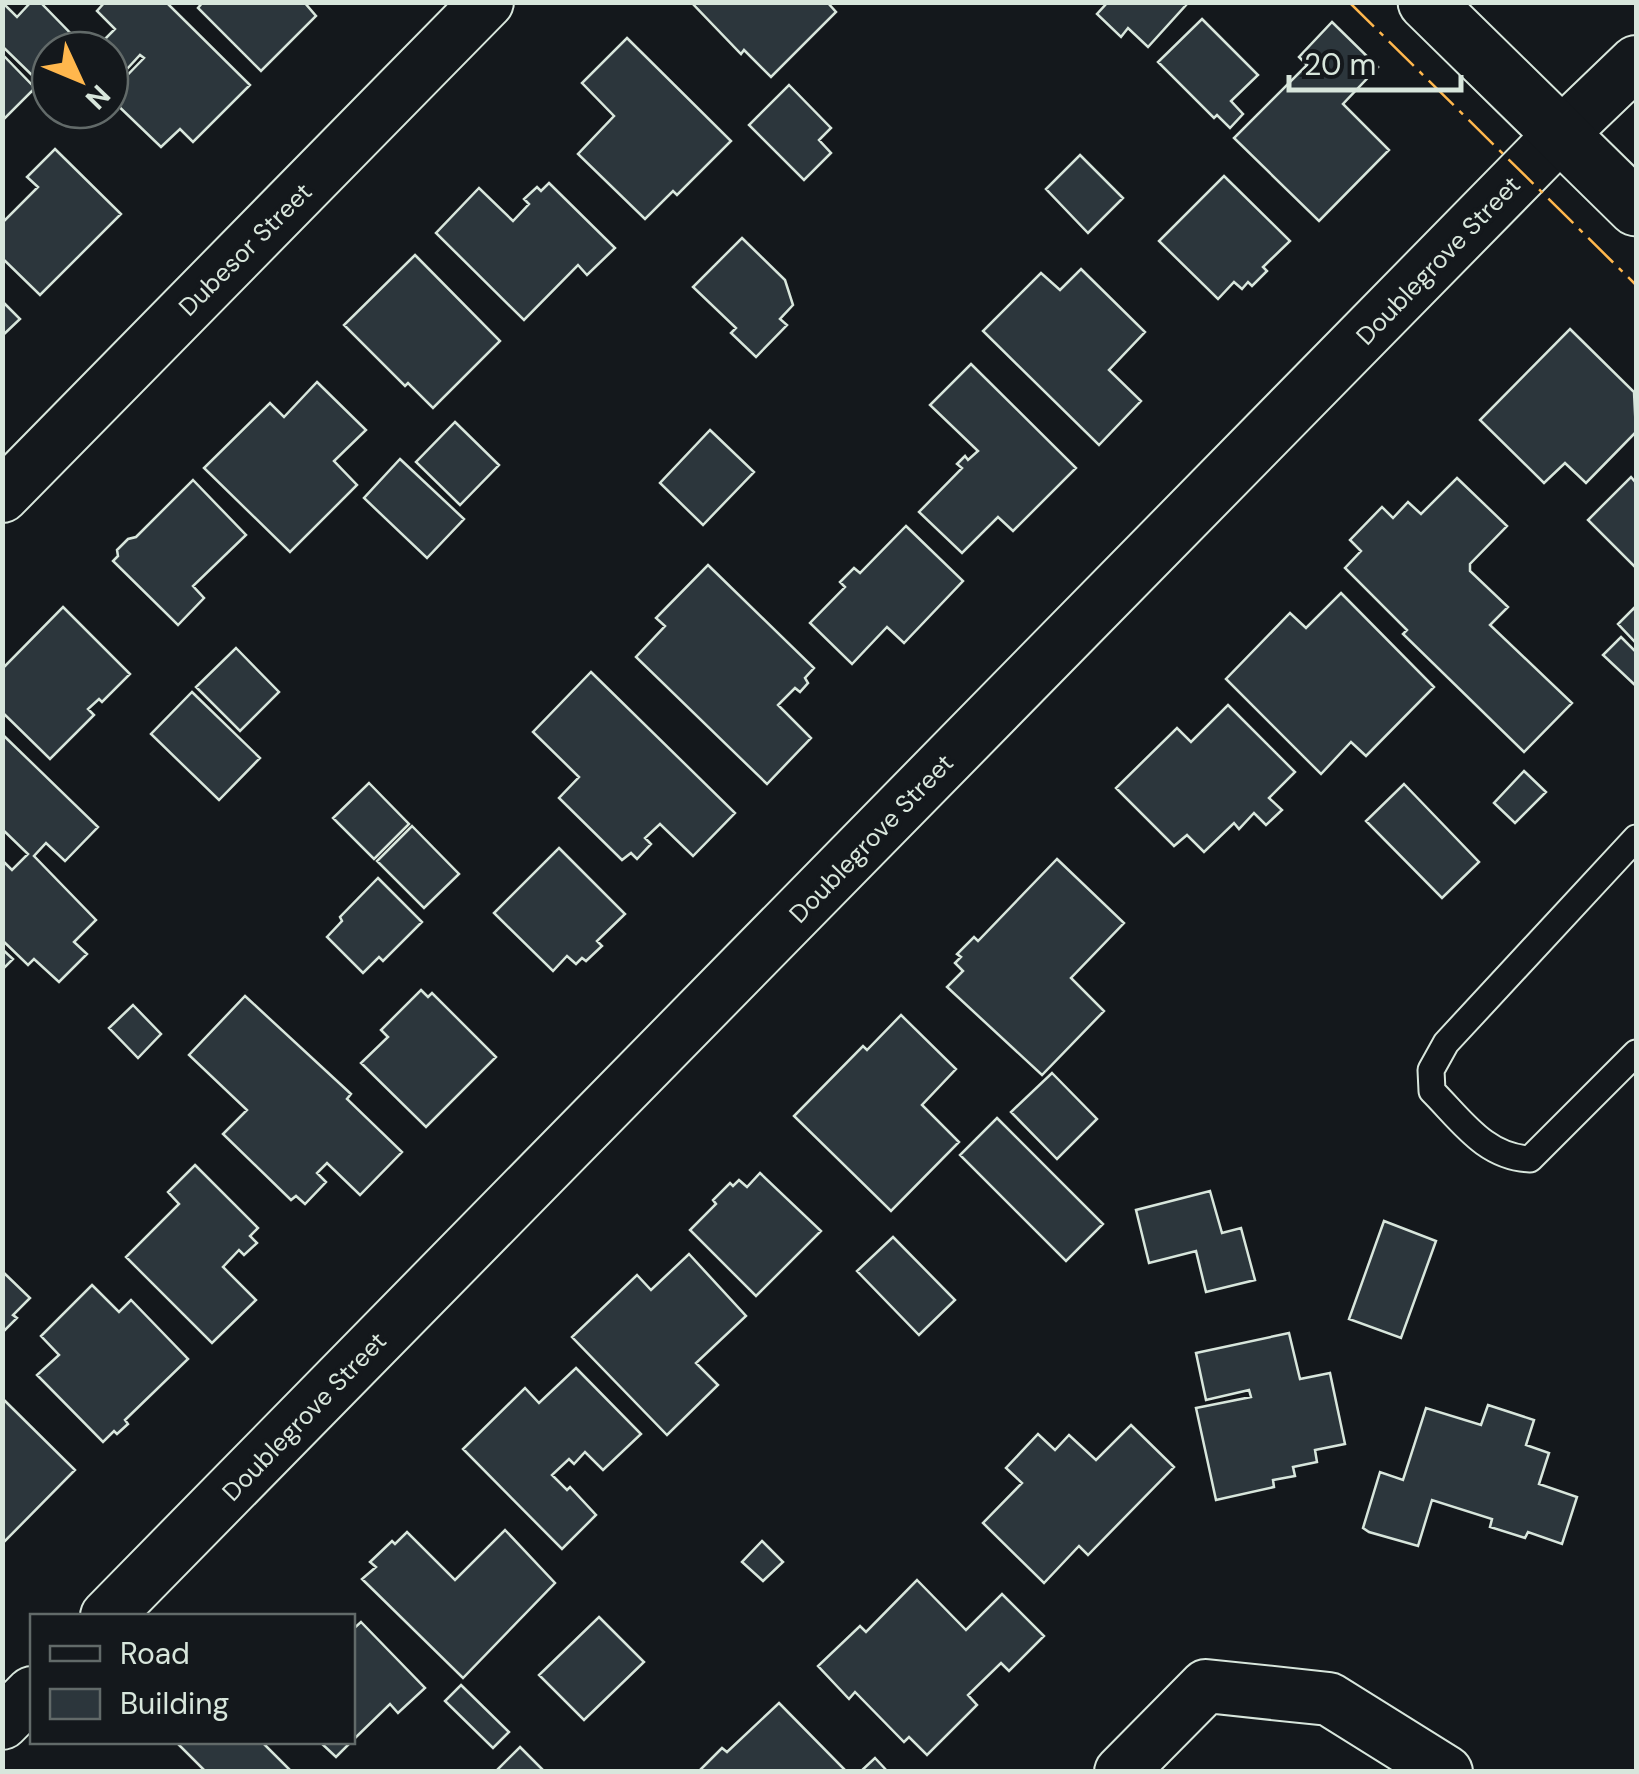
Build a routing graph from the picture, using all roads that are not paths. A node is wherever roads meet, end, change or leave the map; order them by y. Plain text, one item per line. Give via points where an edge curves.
1 (487, 2) edge
2 (1426, 2) edge
3 (1636, 62) edge
4 (1561, 134) junction
5 (1636, 208) edge
6 (2, 496) edge
7 (1636, 838) edge
8 (1636, 1053) edge
9 (109, 1614) edge
10 (30, 1695) edge
11 (2, 1723) edge
12 (1120, 1772) edge
13 (1446, 1772) edge

1 - 6 street, Dubesor Street
2 - 4 street
3 - 4 street, Doublegrove Street
4 - 5 street
4 - 9 street, Doublegrove Street
7 - 8 lane via 1446,1042 1431,1070 1432,1091 1492,1151 1530,1158
10 - 11 street
12 - 13 street via 1206,1686 1329,1699

